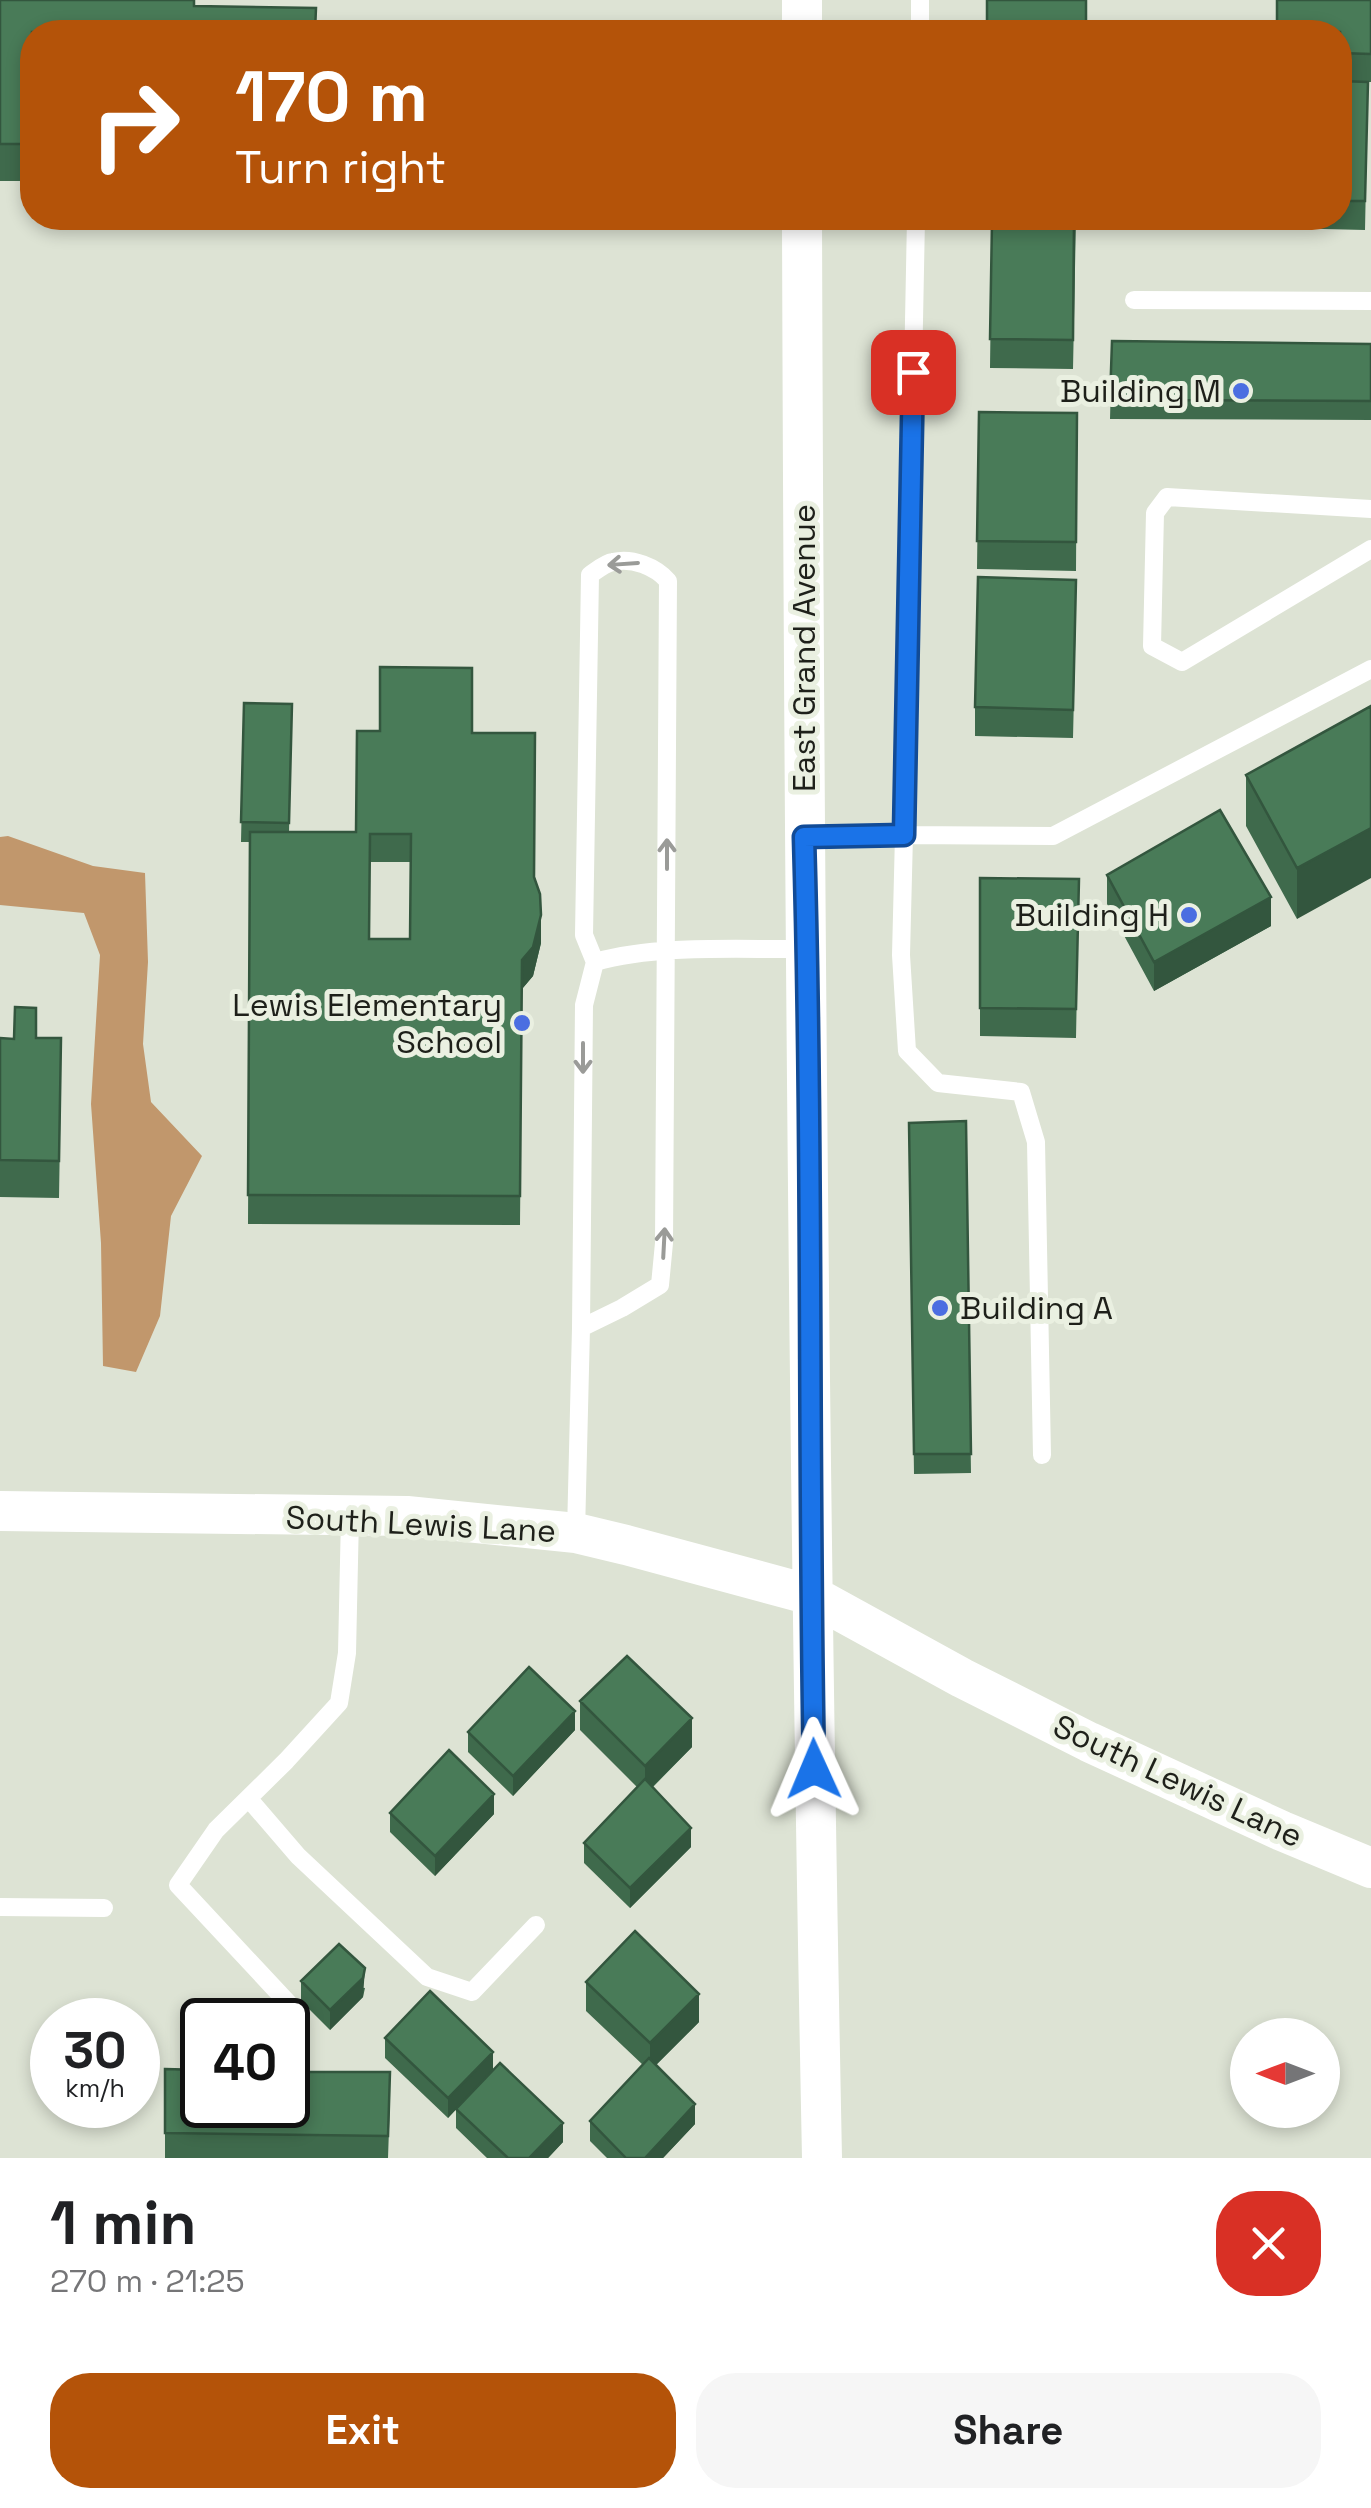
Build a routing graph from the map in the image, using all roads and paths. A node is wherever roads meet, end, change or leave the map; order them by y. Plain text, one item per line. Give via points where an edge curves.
1 (802, 230) edge
2 (916, 230) edge
3 (1134, 300) dead end
4 (1371, 302) edge
5 (1371, 509) edge
6 (1371, 549) edge
7 (1371, 668) edge
8 (904, 835) junction
9 (804, 837) junction
10 (807, 948) junction
11 (667, 952) junction
12 (594, 962) junction
13 (581, 1328) junction
14 (1042, 1455) dead end
15 (0, 1511) edge
16 (350, 1516) junction
17 (576, 1533) junction
18 (811, 1595) junction
19 (249, 1799) junction
20 (1371, 1868) edge
21 (0, 1907) edge
22 (104, 1908) dead end
23 (536, 1925) dead end
24 (283, 1998) edge
25 (822, 2158) edge

1 - 9 street, East Grand Avenue
2 - 8 lane
3 - 4 lane
5 - 6 lane via 1168,498 1155,513 1152,646 1182,662
7 - 8 lane via 1053,836
8 - 9 lane
8 - 14 lane via 901,955 908,1051 938,1083 1021,1092 1036,1142
9 - 10 street, East Grand Avenue
10 - 11 lane
10 - 18 street, East Grand Avenue
11 - 12 lane
11 -> 12 lane via 668,581 636,562 612,562 590,575 584,934
13 -> 11 lane via 660,1286
12 -> 13 lane via 584,1005
13 - 17 lane
15 - 16 street, South Lewis Lane
16 - 17 street, South Lewis Lane
16 - 19 lane via 340,1703
17 - 18 street, South Lewis Lane
18 - 20 street, South Lewis Lane via 1089,1742
18 - 25 street, East Grand Avenue
19 - 23 lane via 298,1856 427,1977 472,1992
19 - 24 lane via 216,1830 178,1885
21 - 22 lane

